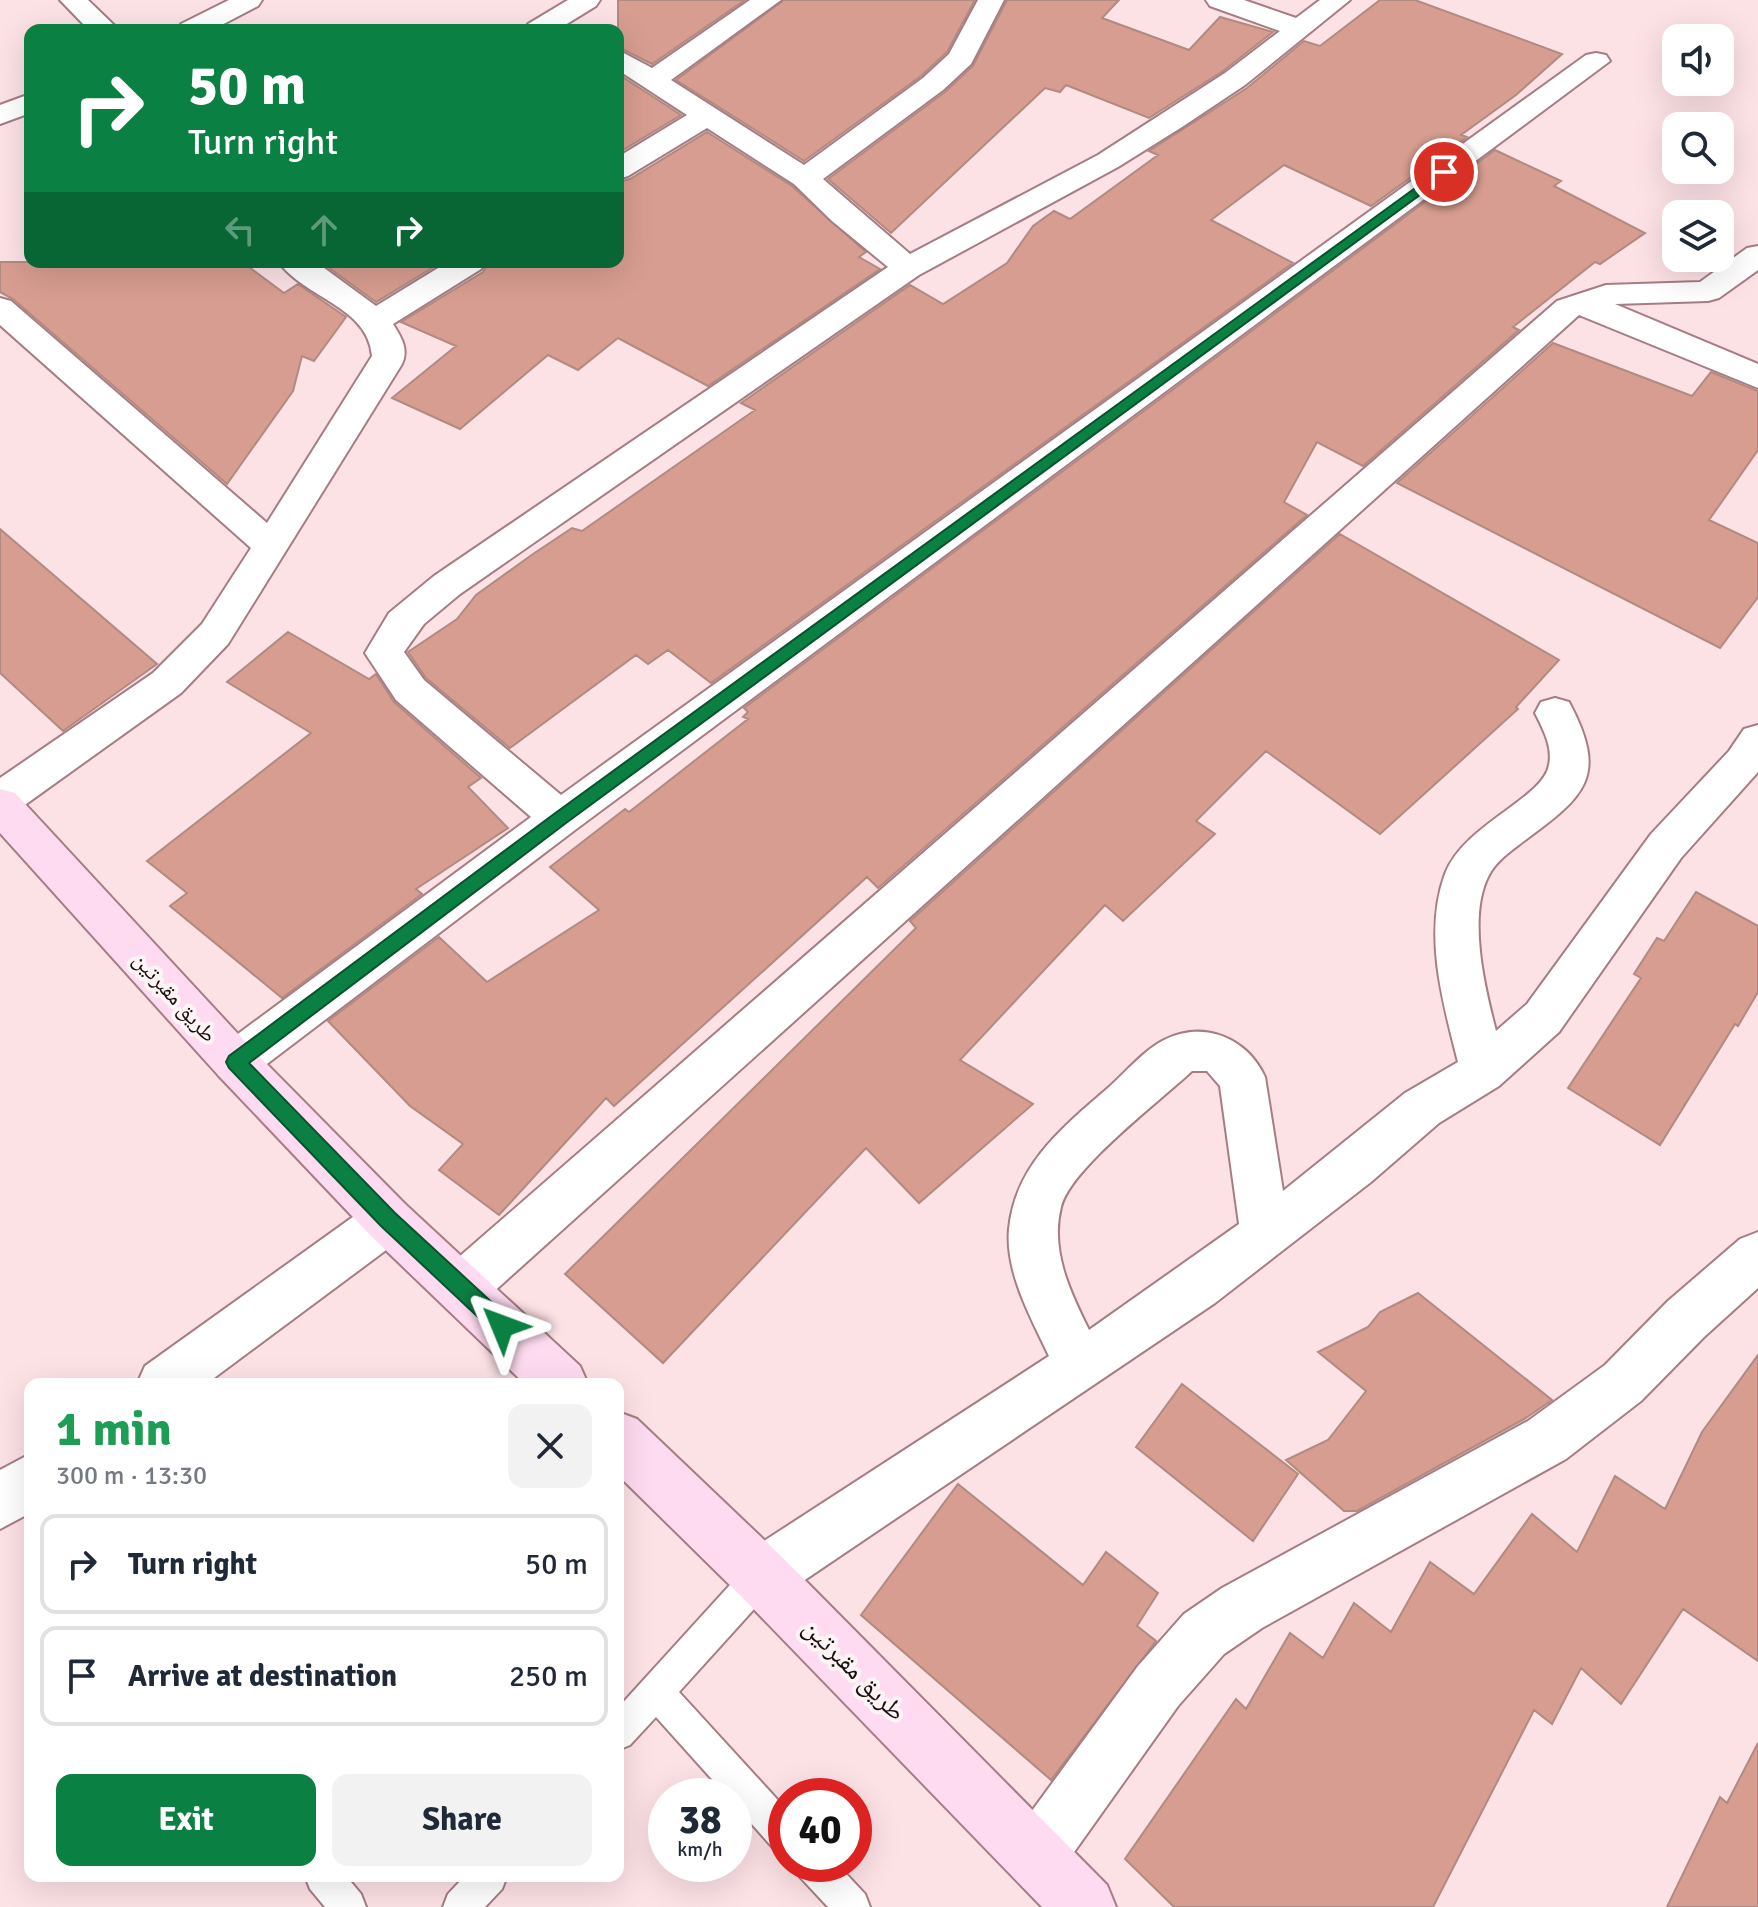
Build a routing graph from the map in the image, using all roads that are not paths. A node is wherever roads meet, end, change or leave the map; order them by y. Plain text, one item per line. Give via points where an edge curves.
1 (73, 0) edge
2 (249, 0) edge
3 (587, 0) edge
4 (768, 0) edge
5 (991, 0) edge
6 (1219, 0) edge
7 (1337, 0) edge
8 (99, 24) edge
9 (203, 24) edge
10 (558, 24) edge
11 (1301, 29) junction
12 (1596, 61) dead end
13 (624, 62) edge
14 (654, 79) junction
15 (24, 105) edge
16 (709, 114) junction
17 (0, 115) edge
18 (624, 166) edge
19 (805, 178) junction
20 (1758, 255) edge
21 (303, 268) edge
22 (460, 268) edge
23 (908, 268) junction
24 (1583, 303) junction
25 (0, 308) edge
26 (375, 321) junction
27 (1758, 377) edge
28 (271, 546) junction
29 (1555, 713) dead end
30 (1758, 740) edge
31 (0, 802) edge
32 (560, 818) junction
33 (235, 1062) junction
34 (1483, 1071) junction
35 (388, 1220) junction
36 (1265, 1236) junction
37 (1758, 1256) edge
38 (462, 1287) junction
39 (1080, 1366) junction
40 (171, 1378) edge
41 (556, 1378) edge
42 (624, 1444) edge
43 (761, 1576) junction
44 (655, 1691) junction
45 (624, 1726) edge
46 (768, 1815) edge
47 (1036, 1855) junction
48 (328, 1882) edge
49 (484, 1882) edge
50 (829, 1882) edge
51 (348, 1907) edge
52 (461, 1907) edge
53 (852, 1907) edge
54 (1085, 1907) edge

1 - 8 street
2 - 9 street
3 - 10 street
4 - 14 street
5 - 19 street via 961,58
6 - 11 street
7 - 11 street
11 - 23 street via 1121,153
12 - 32 street
13 - 14 street
14 - 16 street
15 - 17 street
16 - 18 street
16 - 19 street
19 - 23 street
20 - 24 street via 1708,291 1606,295
21 - 26 street
22 - 26 street
23 - 32 street via 447,585 391,633 384,653 410,690
24 - 27 street
24 - 38 street via 1568,308
25 - 28 street
26 - 28 street via 386,337 389,355
28 - 31 street via 224,622 193,659
29 - 34 street via 1571,761 1560,788 1536,813 1499,833 1467,873 1460,977
30 - 34 street via 1666,846 1543,1018
31 - 33 street, طريق مقبرتين
32 - 33 street
33 - 35 street, طريق مقبرتين
34 - 36 street via 1422,1108
35 - 38 street, طريق مقبرتين
35 - 40 street
36 - 39 street
36 - 39 street via 1242,1077 1222,1056 1207,1051 1178,1055 1053,1169 1035,1208 1031,1231 1039,1277
37 - 47 street via 1623,1383 1547,1440 1204,1634 1158,1686
38 - 41 street, طريق مقبرتين
39 - 43 street
42 - 43 street, طريق مقبرتين
43 - 44 lane
43 - 47 street, طريق مقبرتين
44 - 45 lane
44 - 46 lane
47 - 54 street, طريق مقبرتين
48 - 51 lane
49 - 52 lane
50 - 53 lane

